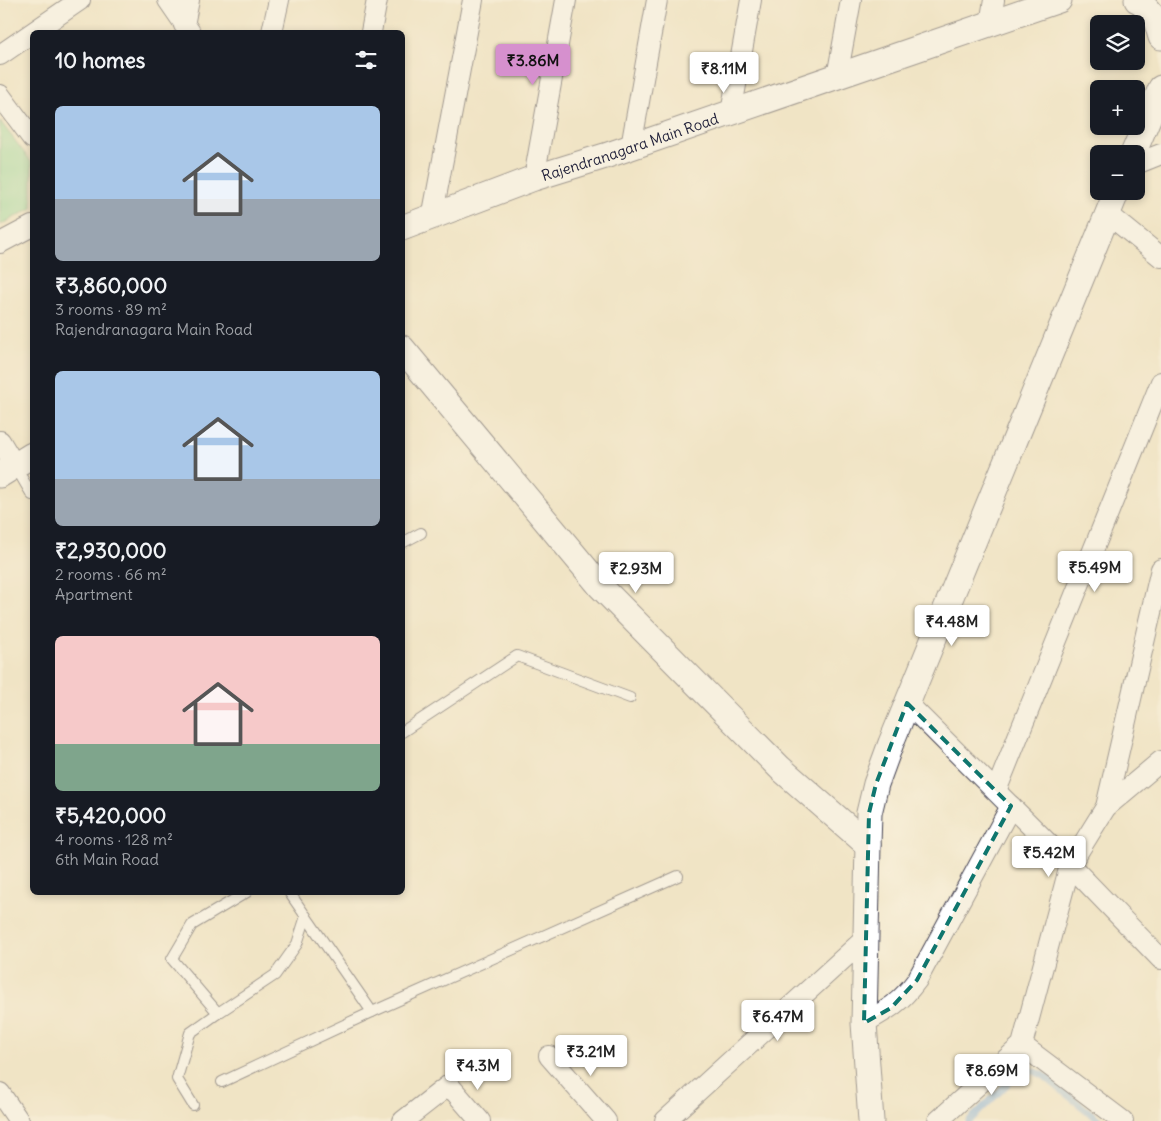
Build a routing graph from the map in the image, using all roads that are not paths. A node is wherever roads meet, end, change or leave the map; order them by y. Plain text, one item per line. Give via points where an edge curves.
1 (80, 0) edge
2 (168, 0) edge
3 (189, 0) edge
4 (279, 0) edge
5 (377, 0) edge
6 (473, 0) edge
7 (566, 0) edge
8 (657, 0) edge
9 (751, 0) edge
10 (851, 0) edge
11 (1059, 0) edge
12 (1137, 0) edge
13 (992, 12) edge
14 (187, 29) edge
15 (36, 30) edge
16 (272, 30) edge
17 (371, 30) edge
18 (30, 34) edge
19 (1161, 37) edge
20 (0, 55) edge
21 (836, 77) junction
22 (1160, 84) edge
23 (0, 96) edge
24 (731, 113) junction
25 (30, 135) edge
26 (1136, 145) edge
27 (631, 147) junction
28 (1161, 154) edge
29 (1145, 160) edge
30 (534, 178) junction
31 (1112, 202) edge
32 (432, 218) junction
33 (30, 227) edge
34 (405, 227) edge
35 (0, 243) edge
36 (1161, 257) edge
37 (405, 352) edge
38 (1161, 382) edge
39 (0, 441) edge
40 (16, 465) edge
41 (30, 490) edge
42 (421, 533) dead end
43 (405, 541) edge
44 (1161, 569) edge
45 (630, 698) dead end
46 (907, 703) junction
47 (405, 730) edge
48 (1161, 762) edge
49 (996, 791) junction
50 (1011, 806) junction
51 (1106, 807) junction
52 (868, 845) junction
53 (1070, 865) junction
54 (678, 876) dead end
55 (242, 895) edge
56 (291, 895) edge
57 (306, 916) junction
58 (867, 937) junction
59 (1161, 959) edge
60 (372, 1012) junction
61 (218, 1013) junction
62 (864, 1023) junction
63 (1022, 1045) junction
64 (549, 1056) dead end
65 (222, 1082) dead end
66 (0, 1093) edge
67 (193, 1105) dead end
68 (10, 1117) edge
69 (403, 1121) edge
70 (480, 1121) edge
71 (606, 1121) edge
72 (665, 1121) edge
73 (871, 1121) edge
74 (938, 1121) edge
75 (1123, 1121) edge

1 - 15 street
2 - 14 street
3 - 14 street
4 - 16 street
5 - 17 street
6 - 32 street
7 - 30 street
8 - 27 street
9 - 24 street
10 - 21 street
11 - 13 street, Rajendranagara Main Road
12 - 19 street via 1156,20
13 - 21 street, Rajendranagara Main Road
18 - 20 street
21 - 24 street, Rajendranagara Main Road
22 - 26 street
23 - 25 street
24 - 27 street, Rajendranagara Main Road
27 - 30 street, Rajendranagara Main Road
28 - 29 street
30 - 32 street, Rajendranagara Main Road
31 - 36 street
31 - 46 street
32 - 34 street, Rajendranagara Main Road
33 - 35 street
37 - 52 street via 601,587 780,768
38 - 49 street
39 - 40 street
40 - 41 lane
42 - 43 lane
44 - 51 street
45 - 47 lane via 517,656
46 - 49 street
46 - 52 street via 876,784 869,813
48 - 51 street
49 - 50 street
50 - 53 street
50 - 62 street via 917,980 904,998
51 - 53 street
52 - 58 street
53 - 59 street
53 - 63 street
54 - 60 lane
55 - 61 lane via 192,925 172,959
56 - 57 lane
57 - 60 lane
57 - 61 lane via 297,944 275,975
58 - 62 street
58 - 72 street
60 - 65 lane
61 - 67 lane via 190,1033 177,1079
62 - 73 street
63 - 74 street
63 - 75 street
64 - 71 street
66 - 68 street
69 - 70 street via 449,1085

